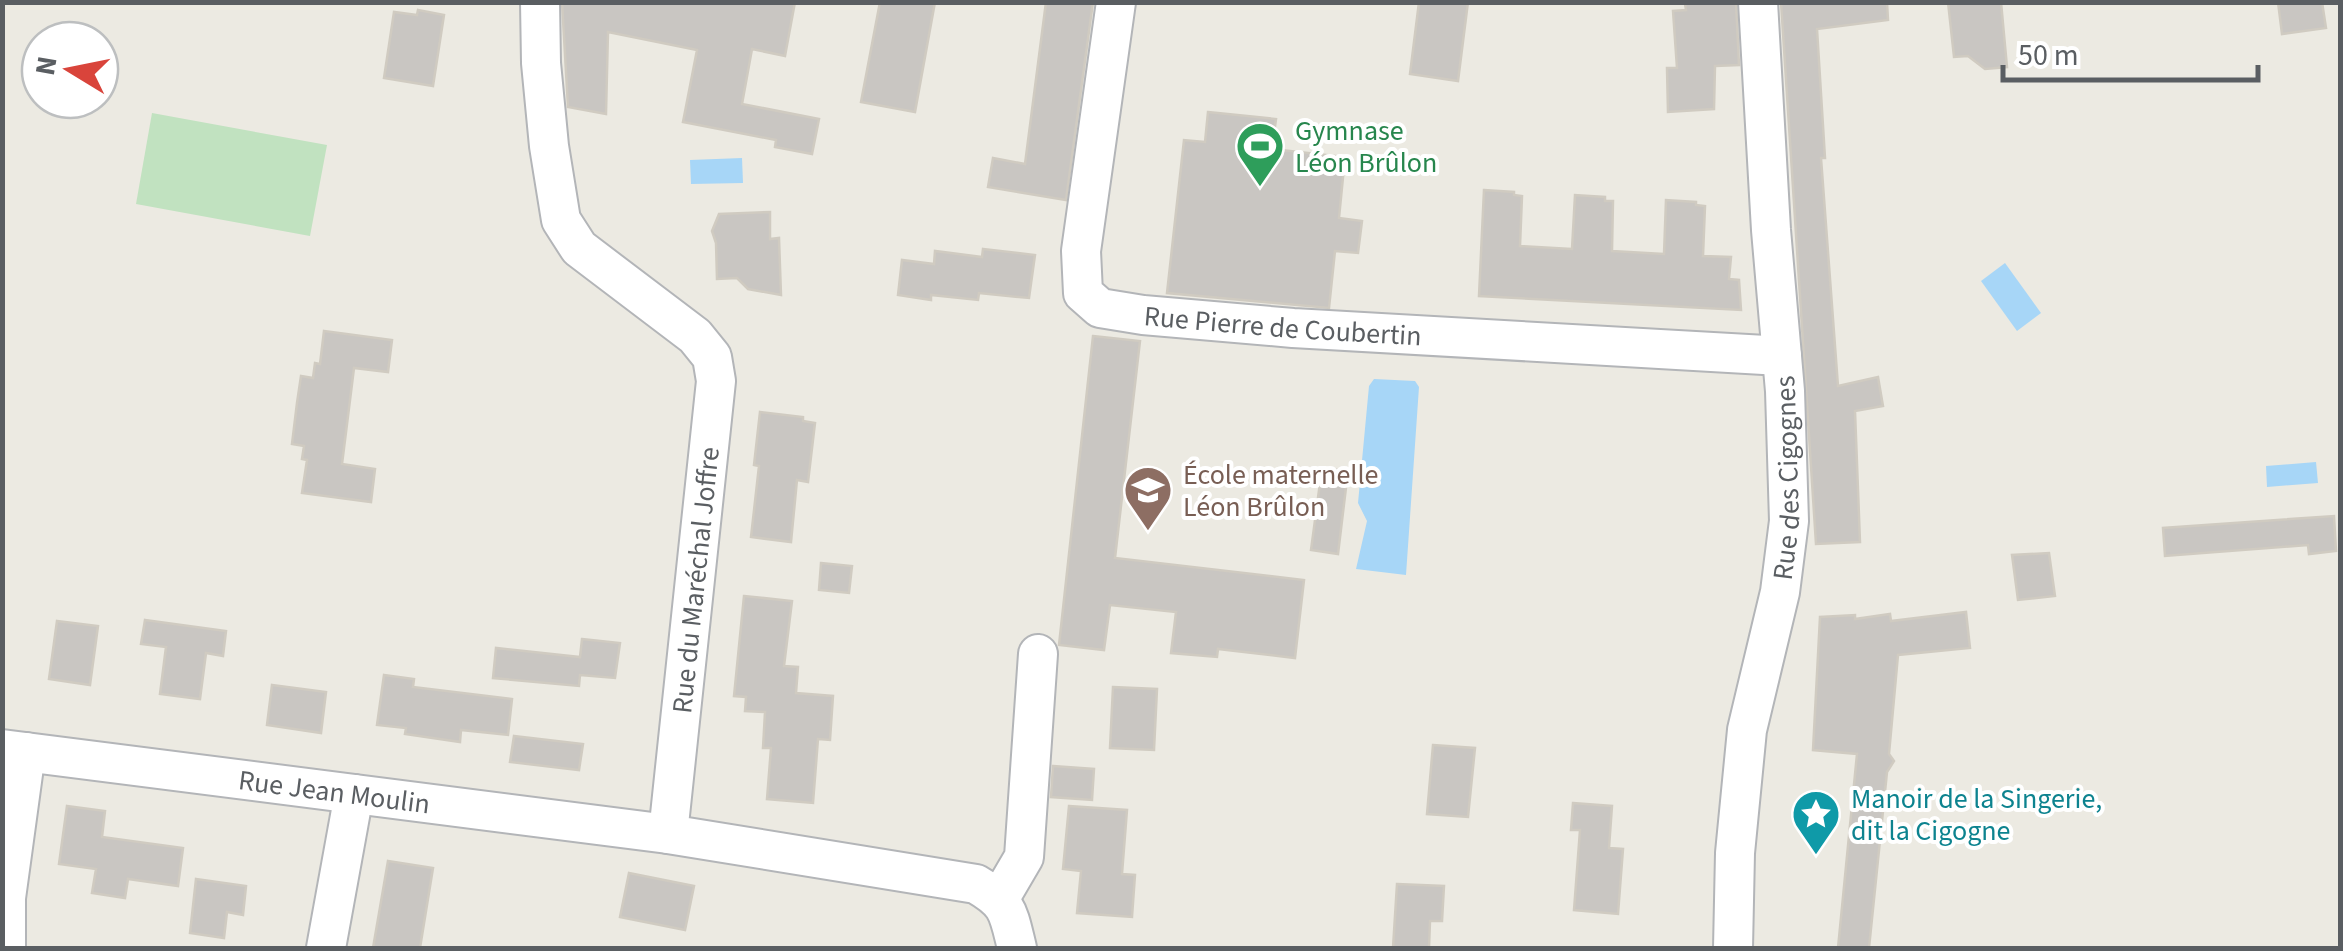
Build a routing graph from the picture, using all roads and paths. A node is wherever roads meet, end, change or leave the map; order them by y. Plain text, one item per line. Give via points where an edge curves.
1 (540, 2) edge
2 (1116, 2) edge
3 (1758, 2) edge
4 (1782, 356) junction
5 (1038, 654) dead end
6 (14, 750) edge
7 (354, 794) junction
8 (11, 804) edge
9 (668, 834) junction
10 (1000, 898) junction
11 (6, 948) edge
12 (326, 948) edge
13 (1017, 948) edge
14 (1733, 948) edge

1 - 9 street, Rue du Maréchal Joffre via 562,220 580,248 695,336 712,358 716,381
2 - 4 street, Rue Pierre de Coubertin via 1081,251 1083,292 1100,308 1293,328
3 - 4 street, Rue des Cigognes
4 - 14 street, Rue des Cigognes via 1788,537 1747,730
5 - 10 street via 1024,857
6 - 7 street, Rue Jean Moulin
6 - 8 street
7 - 9 street, Rue Jean Moulin
7 - 12 street
8 - 11 street
9 - 10 street via 976,884
10 - 13 street

